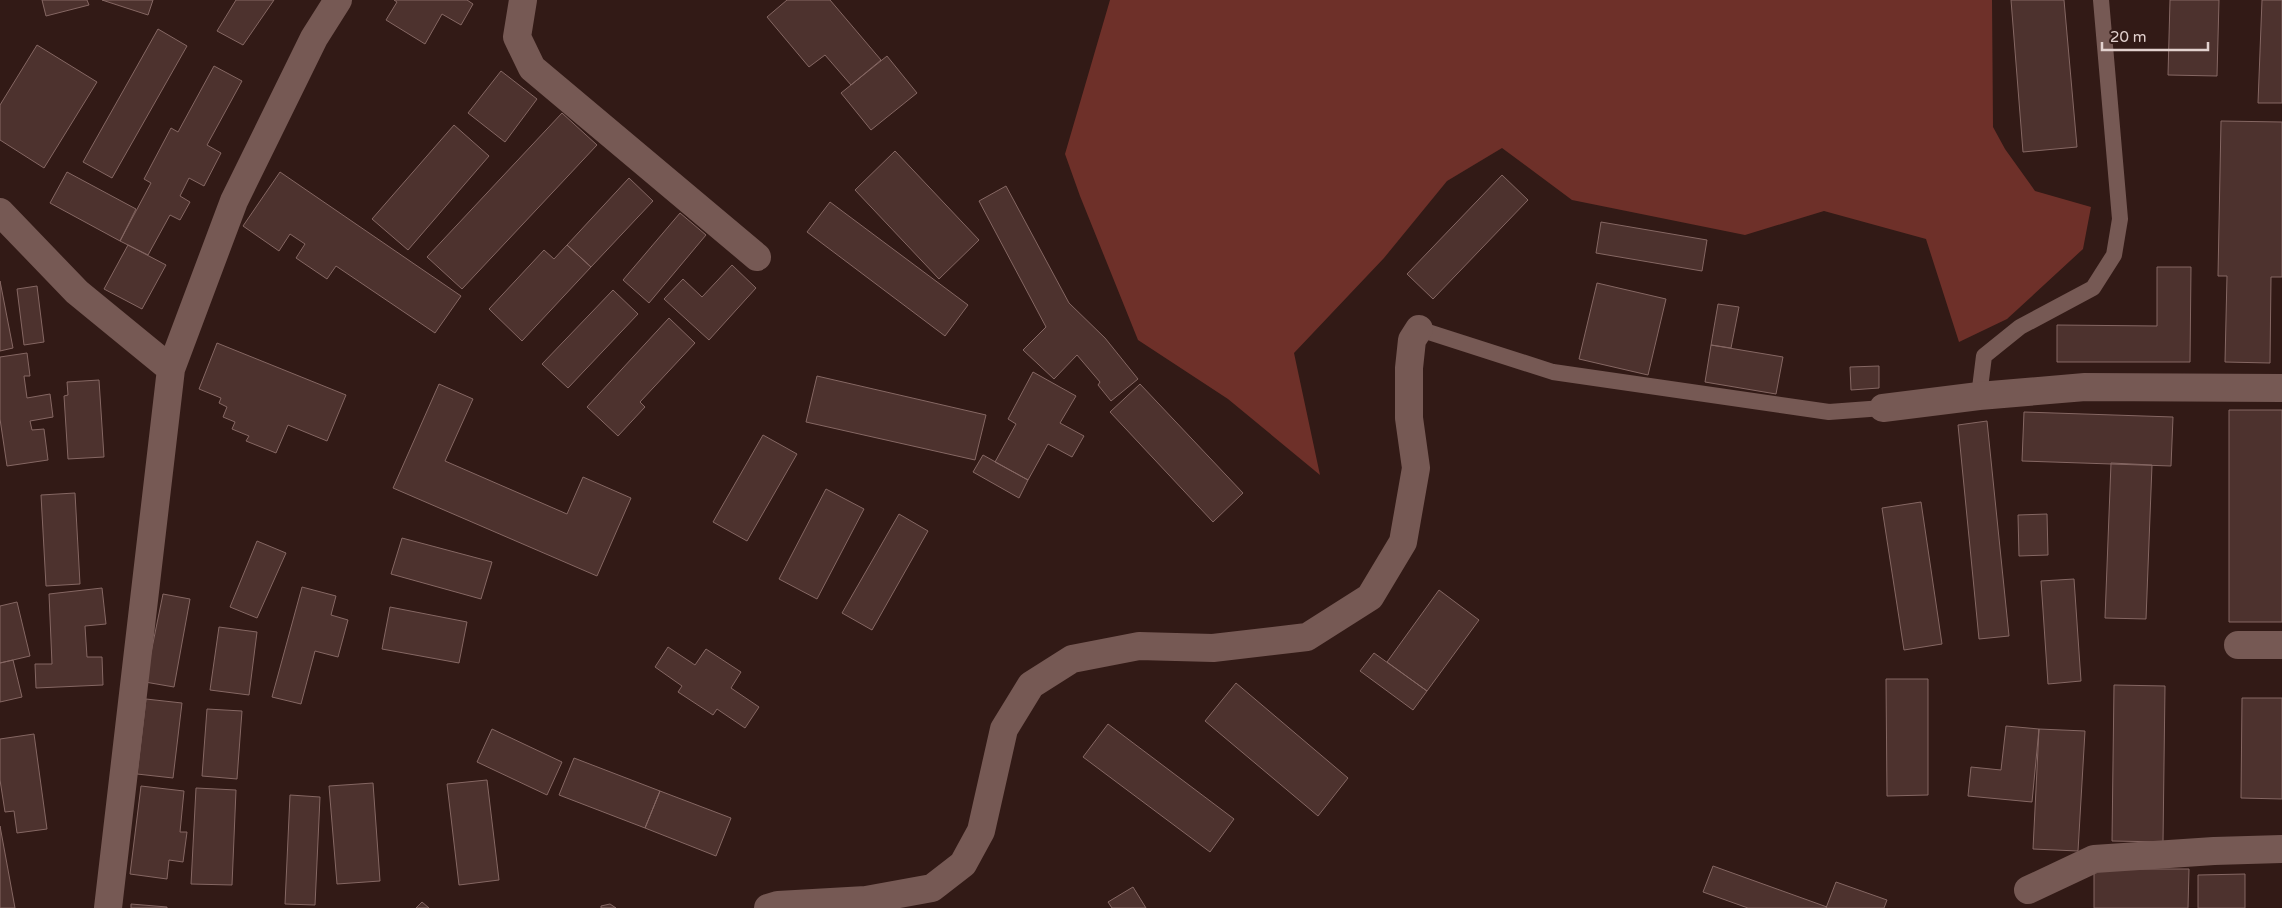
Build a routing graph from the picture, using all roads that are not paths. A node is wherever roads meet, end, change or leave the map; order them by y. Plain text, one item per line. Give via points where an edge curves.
1 (338, 0) edge
2 (523, 0) edge
3 (2102, 0) edge
4 (0, 212) edge
5 (758, 257) dead end
6 (1419, 329) joint
7 (171, 369) junction
8 (2282, 388) edge
9 (1979, 396) junction
10 (1883, 408) joint
11 (2282, 644) edge
12 (2238, 645) dead end
13 (2282, 849) edge
14 (2028, 890) dead end
15 (108, 908) edge
16 (768, 908) edge

1 - 7 street via 314,38 234,202
2 - 5 street via 517,37 532,68
3 - 9 lane via 2120,219 2114,255 2093,288 2020,327 1984,356
4 - 7 street via 77,292
6 - 10 lane via 1553,372 1829,412
6 - 16 street via 1412,340 1409,368 1409,418 1416,468 1404,542 1370,597 1307,637 1212,648 1139,646 1072,659 1031,685 1004,729 980,831 963,864 932,888 866,900
7 - 15 street
8 - 9 street via 2085,386
9 - 10 street
11 - 12 street
13 - 14 street via 2094,859

